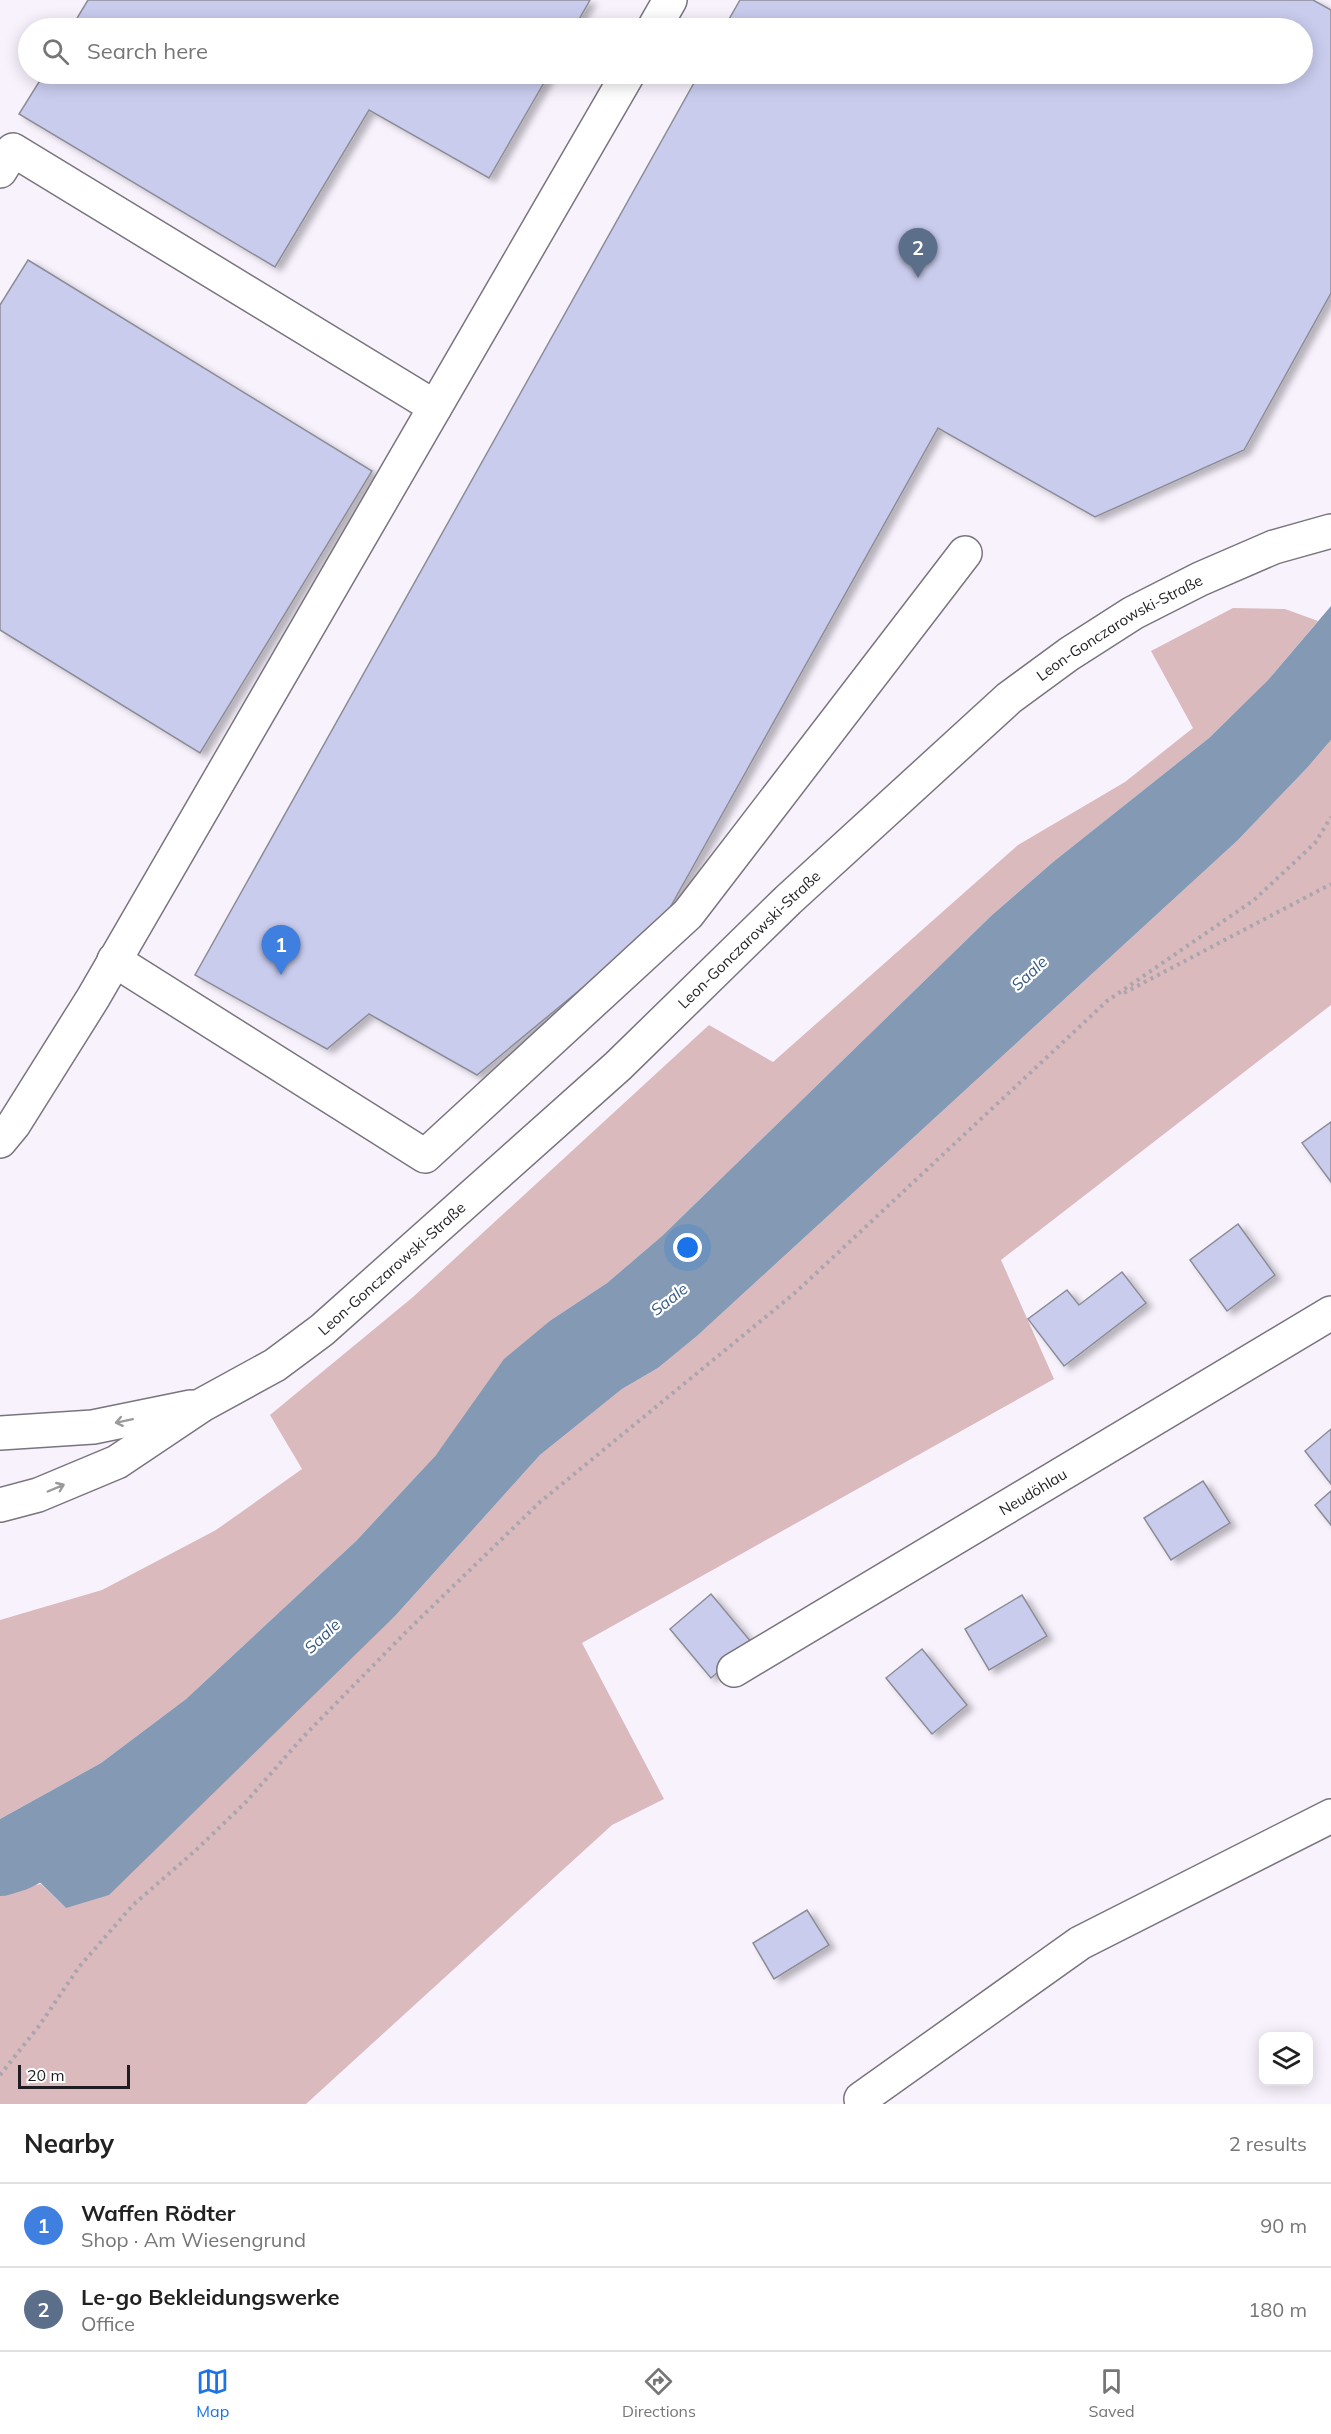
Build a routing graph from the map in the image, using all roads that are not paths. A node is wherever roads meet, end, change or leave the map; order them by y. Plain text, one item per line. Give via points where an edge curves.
1 (670, 0) edge
2 (660, 18) edge
3 (622, 84) edge
4 (0, 171) edge
5 (435, 408) junction
6 (1331, 531) edge
7 (965, 553) dead end
8 (114, 960) junction
9 (0, 1141) edge
10 (1331, 1313) edge
11 (202, 1405) junction
12 (0, 1433) edge
13 (0, 1505) edge
14 (734, 1670) dead end
15 (1331, 1816) edge
16 (861, 2099) dead end

1 - 2 street
3 - 5 street
4 - 5 street via 13,150
5 - 8 street
6 - 11 street, Leon-Gonczarowski-Straße via 1274,547 1200,579 1069,654 1009,699 788,900 618,1065 372,1287 275,1365
7 - 8 street via 688,914 425,1156
8 - 9 street via 14,1125
10 - 14 street, Neudöhlau
11 -> 12 street, Leon-Gonczarowski-Straße via 93,1427
13 -> 11 street, Leon-Gonczarowski-Straße via 38,1496 117,1462
15 - 16 street via 1080,1943

